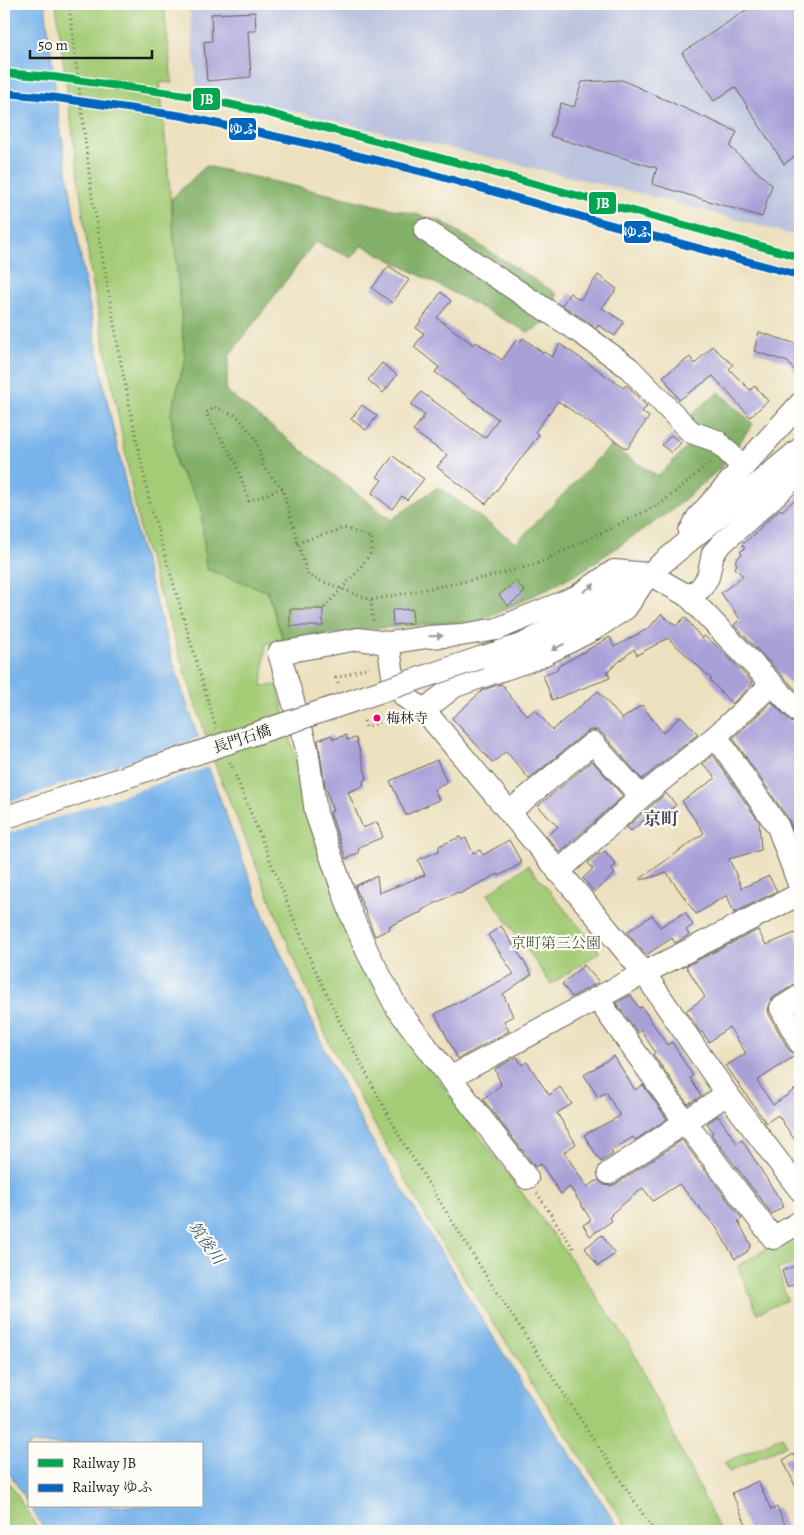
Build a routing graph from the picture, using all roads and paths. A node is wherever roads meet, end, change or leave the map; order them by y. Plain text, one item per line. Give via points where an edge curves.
1 (69, 4) edge
2 (425, 230) dead end
3 (800, 404) edge
4 (800, 449) edge
5 (726, 450) junction
6 (743, 466) junction
7 (800, 473) edge
8 (282, 488) junction
9 (298, 543) junction
10 (680, 550) junction
11 (649, 574) junction
12 (341, 588) junction
13 (688, 596) junction
14 (323, 609) dead end
15 (388, 642) junction
16 (369, 667) dead end
17 (338, 684) dead end
18 (772, 684) junction
19 (415, 712) junction
20 (800, 713) edge
21 (364, 721) dead end
22 (216, 730) dead end
23 (716, 736) junction
24 (227, 756) dead end
25 (641, 798) junction
26 (509, 812) junction
27 (4, 818) edge
28 (558, 872) junction
29 (800, 887) edge
30 (800, 894) edge
31 (644, 973) junction
32 (800, 996) edge
33 (596, 998) junction
34 (800, 1044) edge
35 (450, 1078) junction
36 (727, 1094) junction
37 (685, 1122) junction
38 (609, 1173) dead end
39 (527, 1178) joint
40 (800, 1190) edge
41 (800, 1222) edge
42 (575, 1251) dead end
43 (654, 1531) edge

1 - 22 path via 92,196 126,388 150,504
2 - 5 street via 584,335 629,368 691,432 718,441
3 - 6 street
4 - 10 street
5 - 6 street
5 - 12 path via 662,503 537,564 371,600
6 - 10 street via 698,517
7 - 13 street via 713,553 708,577 701,588
8 - 8 path via 264,468 256,440 236,416 215,407 206,413 236,463 249,501
8 - 9 path
9 - 12 path via 308,576
9 - 12 path via 344,528 372,538 370,554
10 - 11 street
11 - 13 street
15 -> 11 street via 498,629 576,597 614,571
11 -> 19 street via 626,608 594,629 538,657 455,686
11 - 27 street, 長門石橋, bridge via 606,601 522,645
12 - 14 path
13 - 18 street
15 - 19 street via 393,675
15 - 35 street via 358,639 279,653 307,749 316,813 350,914 397,1008
16 - 17 path via 336,678
18 - 20 street
18 - 23 street
19 - 21 path via 366,727
19 - 26 street
23 - 25 street
23 - 29 street via 778,827
24 - 43 path via 312,963 401,1139 485,1274
25 - 26 street via 593,743
25 - 28 street
26 - 28 street
28 - 31 street
30 - 31 street
31 - 33 street
31 - 36 street
32 - 34 street via 780,1008
33 - 35 street
33 - 37 street
35 - 39 street
36 - 37 street
36 - 40 street
37 - 38 street
37 - 41 street via 773,1238
39 - 42 path

